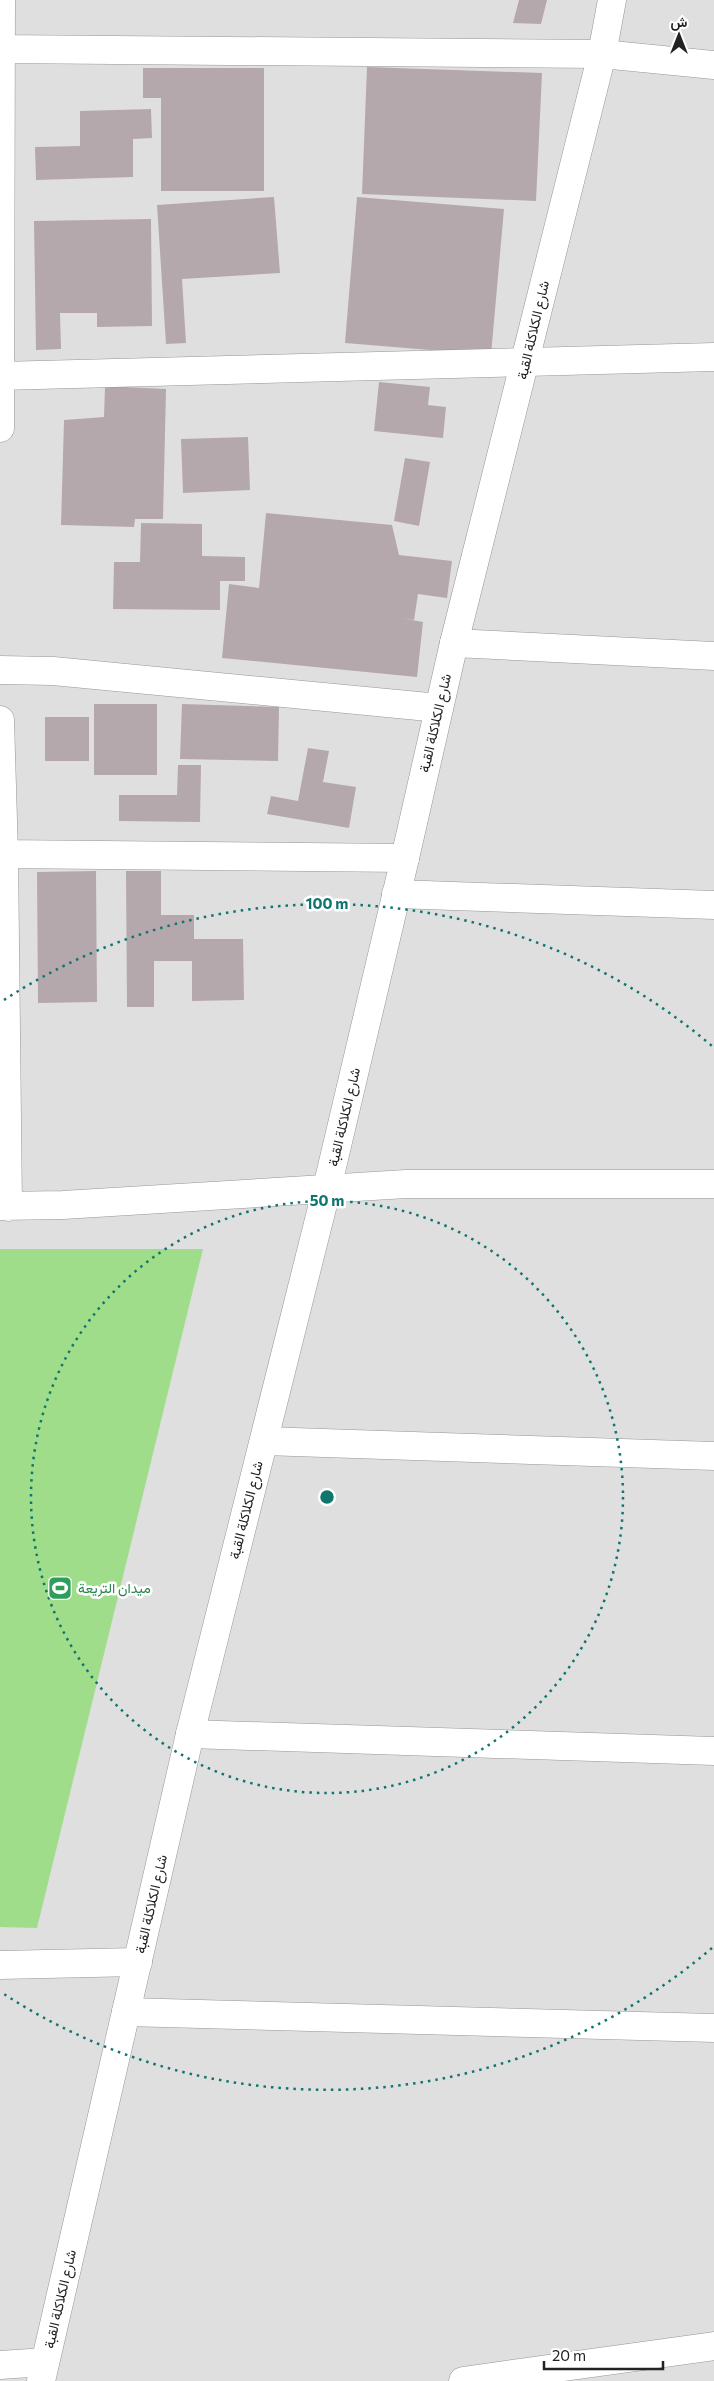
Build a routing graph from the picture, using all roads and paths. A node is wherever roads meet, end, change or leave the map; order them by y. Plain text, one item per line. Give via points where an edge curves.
1 (1, 0) edge
2 (612, 0) edge
3 (0, 49) edge
4 (602, 54) junction
5 (714, 66) edge
6 (714, 357) edge
7 (526, 363) junction
8 (0, 376) edge
9 (0, 428) edge
10 (454, 643) junction
11 (714, 656) edge
12 (0, 670) edge
13 (438, 708) junction
14 (0, 720) edge
15 (2, 854) edge
16 (406, 858) junction
17 (396, 894) junction
18 (714, 905) edge
19 (714, 1184) edge
20 (327, 1188) junction
21 (4, 1206) edge
22 (264, 1441) junction
23 (714, 1456) edge
24 (190, 1734) junction
25 (714, 1751) edge
26 (138, 1962) junction
27 (0, 1966) edge
28 (126, 2012) junction
29 (714, 2028) edge
30 (714, 2346) edge
31 (0, 2365) edge
32 (43, 2372) edge
33 (463, 2381) edge

1 - 3 street
2 - 4 street, شارع الكلاكلة القبة
3 - 4 street
3 - 8 street
4 - 5 street
4 - 7 street, شارع الكلاكلة القبة
6 - 7 street
7 - 8 street
7 - 10 street, شارع الكلاكلة القبة
8 - 9 street
10 - 11 street
10 - 13 street, شارع الكلاكلة القبة
12 - 13 street via 53,671
13 - 16 street, شارع الكلاكلة القبة
14 - 15 street
15 - 16 street
15 - 21 street
16 - 17 street, شارع الكلاكلة القبة
17 - 18 street
17 - 20 street, شارع الكلاكلة القبة
19 - 20 street via 406,1184
20 - 21 street
20 - 22 street, شارع الكلاكلة القبة
22 - 23 street
22 - 24 street, شارع الكلاكلة القبة
24 - 25 street
24 - 26 street, شارع الكلاكلة القبة
26 - 27 street
26 - 28 street, شارع الكلاكلة القبة
28 - 29 street
28 - 32 street, شارع الكلاكلة القبة
30 - 33 street
31 - 32 street

